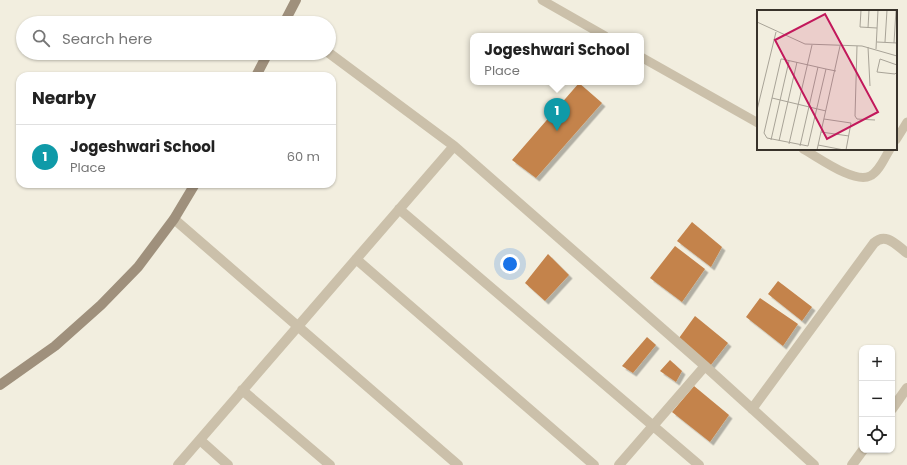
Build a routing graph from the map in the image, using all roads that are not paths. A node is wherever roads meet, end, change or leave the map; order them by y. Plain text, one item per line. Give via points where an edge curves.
1 (296, 0) edge
2 (542, 0) edge
3 (289, 16) edge
4 (600, 33) edge
5 (336, 58) edge
6 (644, 59) edge
7 (264, 60) edge
8 (258, 72) edge
9 (757, 122) edge
10 (907, 122) edge
11 (897, 138) edge
12 (454, 146) junction
13 (805, 150) edge
14 (889, 150) edge
15 (193, 188) edge
16 (399, 209) junction
17 (174, 219) junction
18 (907, 253) edge
19 (356, 259) junction
20 (298, 326) junction
21 (705, 366) junction
22 (0, 385) edge
23 (907, 388) edge
24 (242, 390) junction
25 (895, 405) edge
26 (752, 410) junction
27 (653, 426) junction
28 (200, 440) junction
29 (861, 453) edge
30 (178, 465) edge
31 (228, 465) edge
32 (330, 465) edge
33 (458, 465) edge
34 (594, 465) edge
35 (619, 465) edge
36 (698, 465) edge
37 (814, 465) edge
38 (852, 465) edge

1 - 3 main road
2 - 4 lane
5 - 12 street
6 - 9 lane
7 - 8 main road
10 - 11 lane
12 - 16 street
12 - 21 street
13 - 14 lane via 850,176 864,178 876,172
15 - 17 main road
16 - 19 street
16 - 27 street
17 - 20 street
17 - 22 main road via 138,267 101,305 55,346
18 - 26 street via 883,238 874,243
19 - 20 street
19 - 34 street
20 - 24 street
20 - 33 street
21 - 26 street
21 - 27 street
23 - 25 street
24 - 28 street
24 - 32 street
26 - 37 street
27 - 35 street
27 - 36 street
28 - 30 street
28 - 31 street
29 - 38 street

